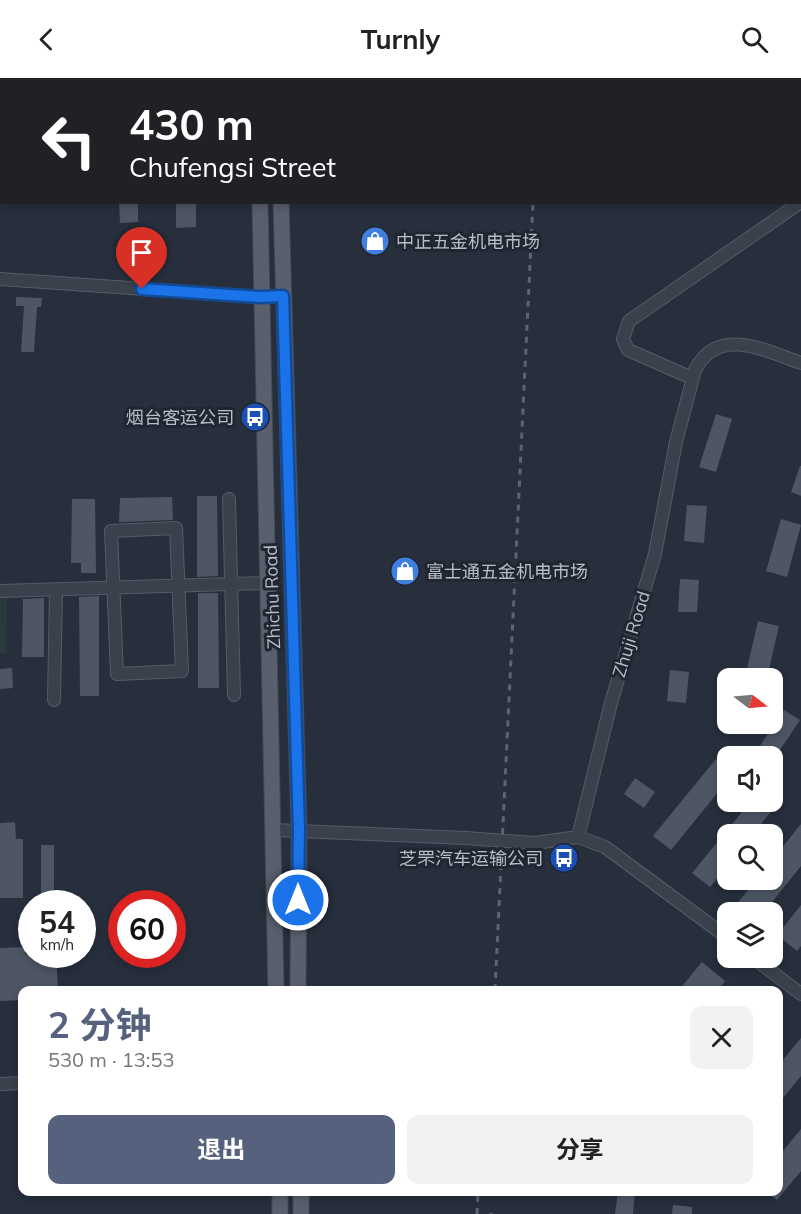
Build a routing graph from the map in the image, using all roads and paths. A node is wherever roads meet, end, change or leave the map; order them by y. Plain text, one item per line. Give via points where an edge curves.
1 (260, 204) edge
2 (281, 204) edge
3 (798, 204) edge
4 (0, 279) edge
5 (283, 296) junction
6 (261, 297) junction
7 (801, 363) edge
8 (692, 378) junction
9 (229, 499) dead end
10 (268, 583) junction
11 (230, 584) junction
12 (179, 586) junction
13 (113, 588) junction
14 (56, 590) junction
15 (0, 591) edge
16 (234, 694) dead end
17 (54, 700) dead end
18 (274, 830) junction
19 (299, 830) junction
20 (578, 837) junction
21 (717, 930) edge
22 (767, 968) edge
23 (276, 986) edge
24 (298, 986) edge
25 (801, 994) edge
26 (18, 1083) edge
27 (0, 1084) edge
28 (280, 1196) edge
29 (301, 1196) edge
30 (280, 1214) edge
31 (302, 1214) edge

1 - 6 main road, Zhichu Road
2 - 5 main road, Zhichu Road
3 - 8 street via 629,321 623,339 628,350
4 - 6 street
5 - 6 street
5 - 19 main road, Zhichu Road
6 - 10 main road, Zhichu Road
7 - 8 street, Zhuji Road via 736,343 707,354
8 - 20 street, Zhuji Road via 655,554 611,703
9 - 11 street
10 - 11 street
10 - 18 main road, Zhichu Road
11 - 12 street
11 - 16 street
12 - 13 street
12 - 13 street via 176,528 111,531
12 - 13 street via 182,671 117,674
13 - 14 street
14 - 15 street
14 - 17 street
18 - 19 street
18 - 23 main road, Zhichu Road
19 - 20 street, bridge via 535,843
19 - 24 main road, Zhichu Road
20 - 21 street via 620,856
22 - 25 street
26 - 27 street
28 - 30 main road
29 - 31 main road

